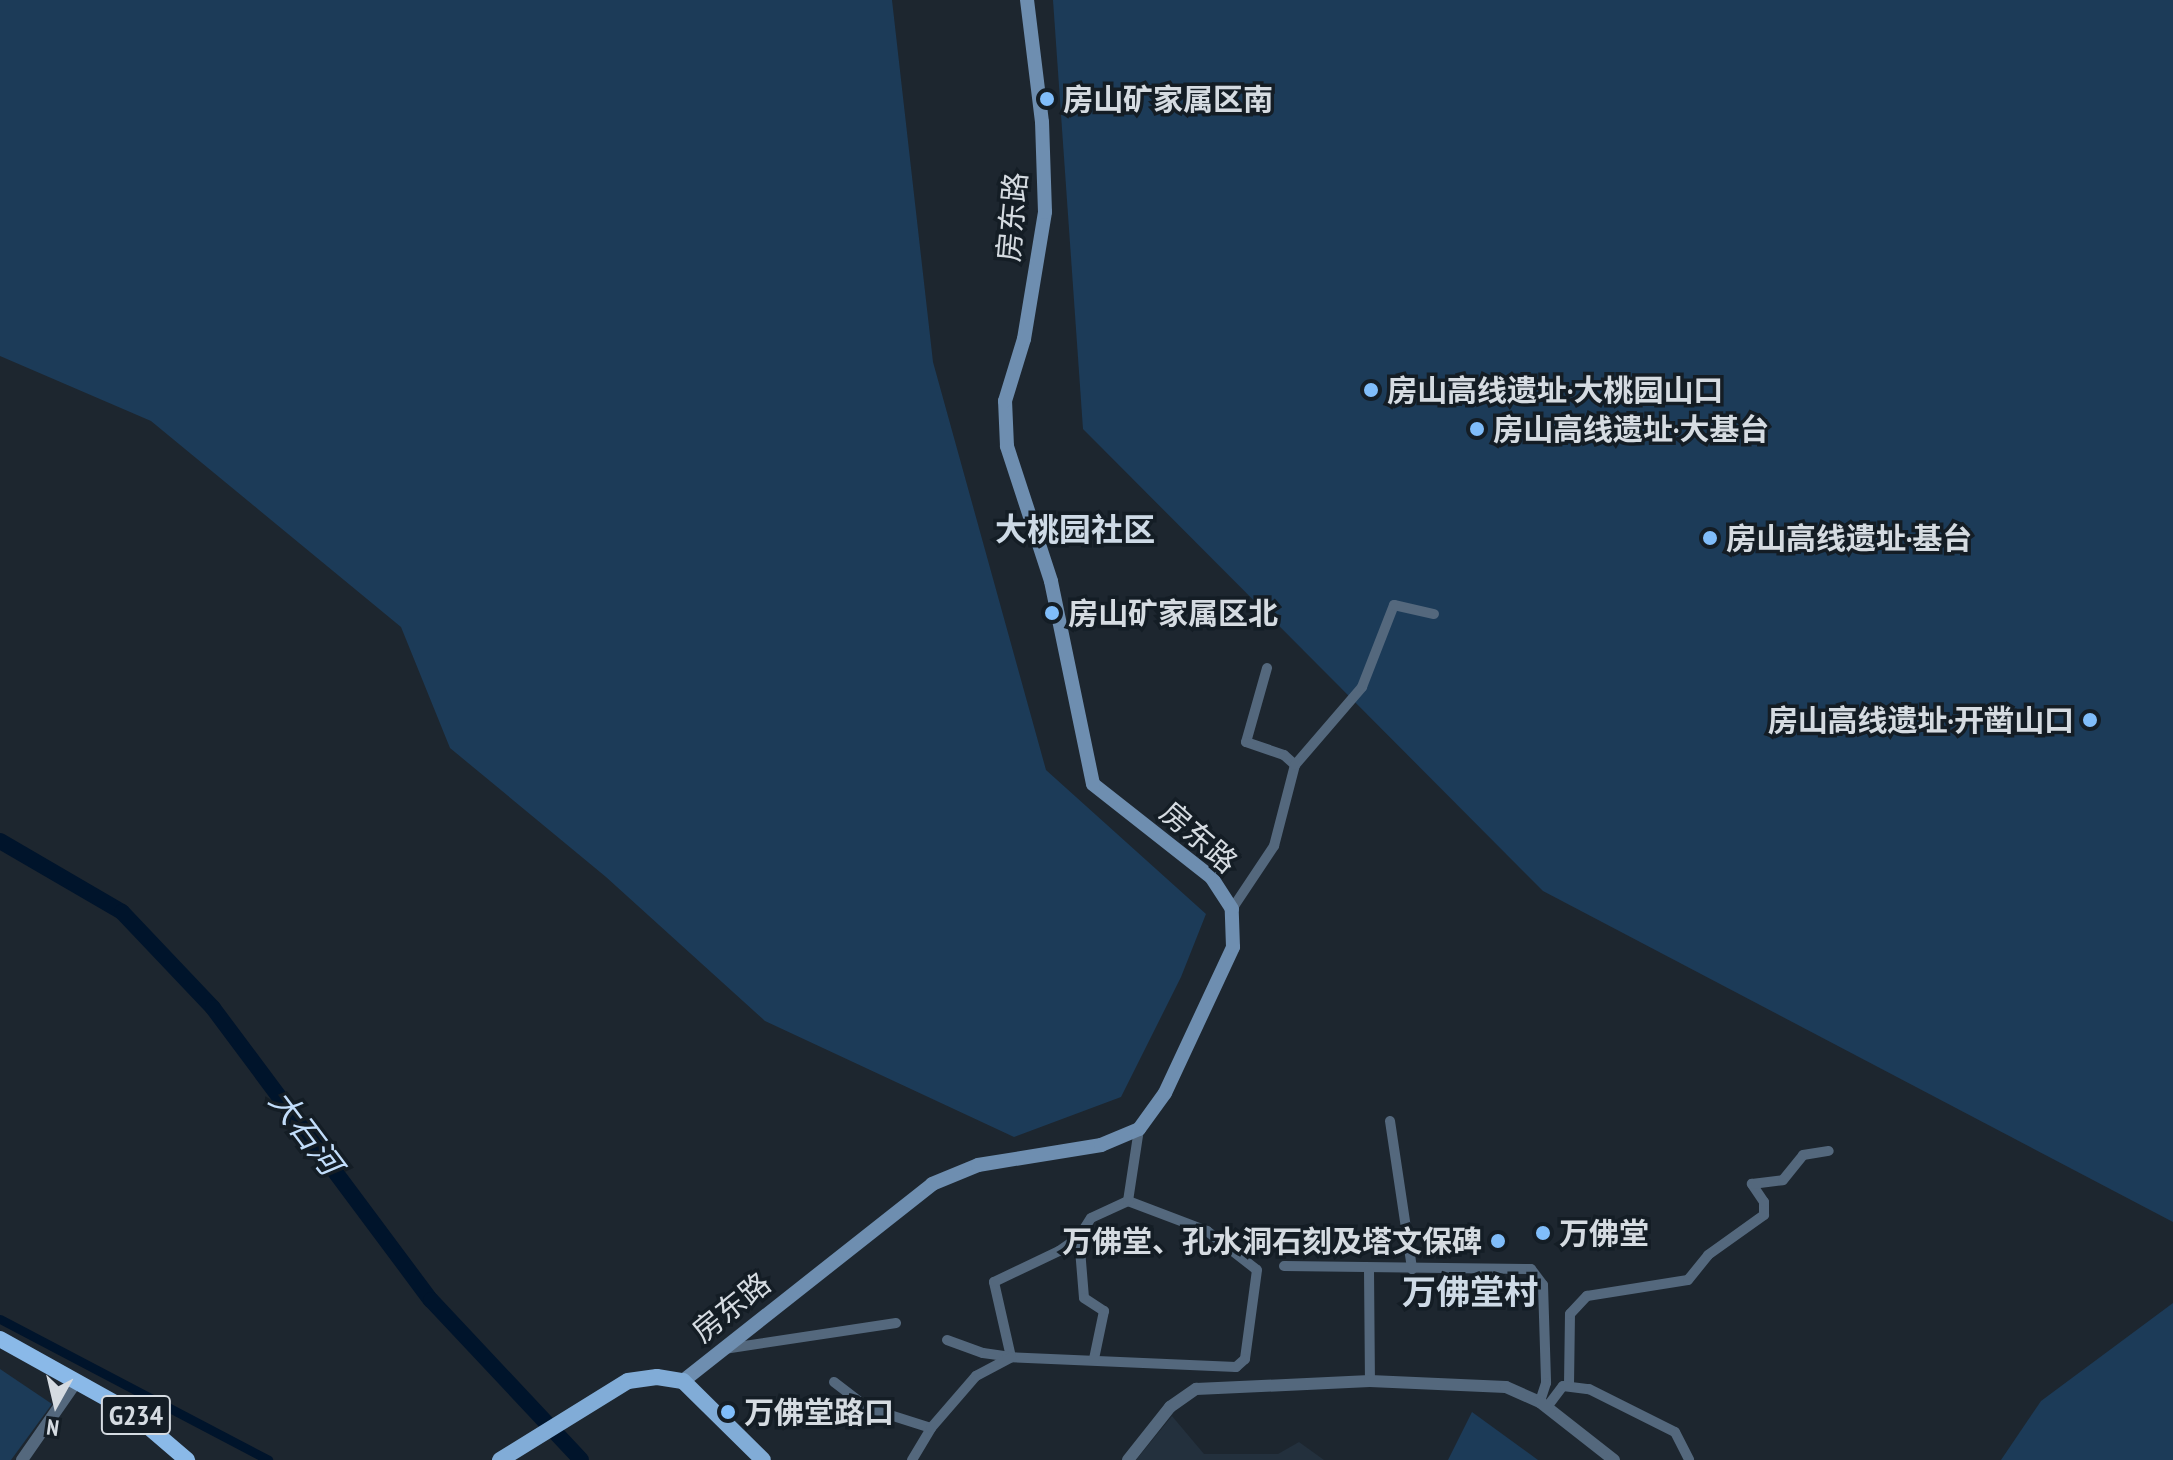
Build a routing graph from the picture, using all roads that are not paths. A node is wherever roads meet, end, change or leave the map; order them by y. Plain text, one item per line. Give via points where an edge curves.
1 (1027, 0) edge
2 (1434, 614) dead end
3 (1267, 668) dead end
4 (1295, 765) junction
5 (1232, 909) junction
6 (1390, 1121) dead end
7 (1139, 1129) junction
8 (1829, 1151) dead end
9 (1128, 1201) junction
10 (1079, 1237) junction
11 (1284, 1266) dead end
12 (1412, 1269) junction
13 (1369, 1270) junction
14 (896, 1323) dead end
15 (0, 1339) edge
16 (947, 1340) dead end
17 (722, 1350) junction
18 (1011, 1357) junction
19 (1094, 1359) junction
20 (77, 1381) junction
21 (683, 1381) junction
22 (1370, 1381) junction
23 (834, 1382) dead end
24 (1569, 1385) junction
25 (1543, 1404) junction
26 (931, 1428) junction
27 (22, 1460) edge
28 (187, 1460) edge
29 (500, 1460) edge
30 (763, 1460) edge
31 (912, 1460) edge
32 (1128, 1460) edge
33 (1614, 1460) edge
34 (1689, 1460) edge

1 - 5 main road, 房东路 via 1042,122 1045,212 1024,339 1005,401 1007,446 1051,581 1093,784 1211,877
2 - 4 street via 1394,605 1362,687
3 - 4 street via 1246,742 1284,755
4 - 5 street via 1274,846
5 - 7 main road, 房东路 via 1233,947 1227,966 1184,1044 1165,1093
6 - 12 street
7 - 9 street
7 - 17 main road, 房东路 via 1101,1145 978,1165 932,1184
8 - 24 street via 1803,1155 1783,1180 1752,1184 1764,1202 1764,1215 1708,1255 1688,1280 1587,1296 1570,1314
9 - 10 street via 1091,1218
9 - 19 street via 1207,1231 1257,1270 1245,1359 1236,1367
10 - 18 street via 994,1282
10 - 19 street via 1084,1298 1104,1311
11 - 13 street
12 - 13 street
12 - 25 street via 1521,1268 1536,1273 1543,1285
13 - 22 street
14 - 17 street via 804,1333
15 - 20 highway, G234
16 - 18 street
17 - 21 main road, 房东路
18 - 19 street
18 - 26 street via 976,1376
20 - 27 street
20 - 28 highway, G234 via 150,1425
21 - 29 main road via 639,1378
21 - 30 main road, 房东路
22 - 25 street via 1477,1382
22 - 32 street via 1196,1389 1170,1407
23 - 26 street via 868,1408
24 - 25 street via 1556,1389
24 - 34 street via 1589,1389 1675,1432
25 - 33 street
26 - 31 street

